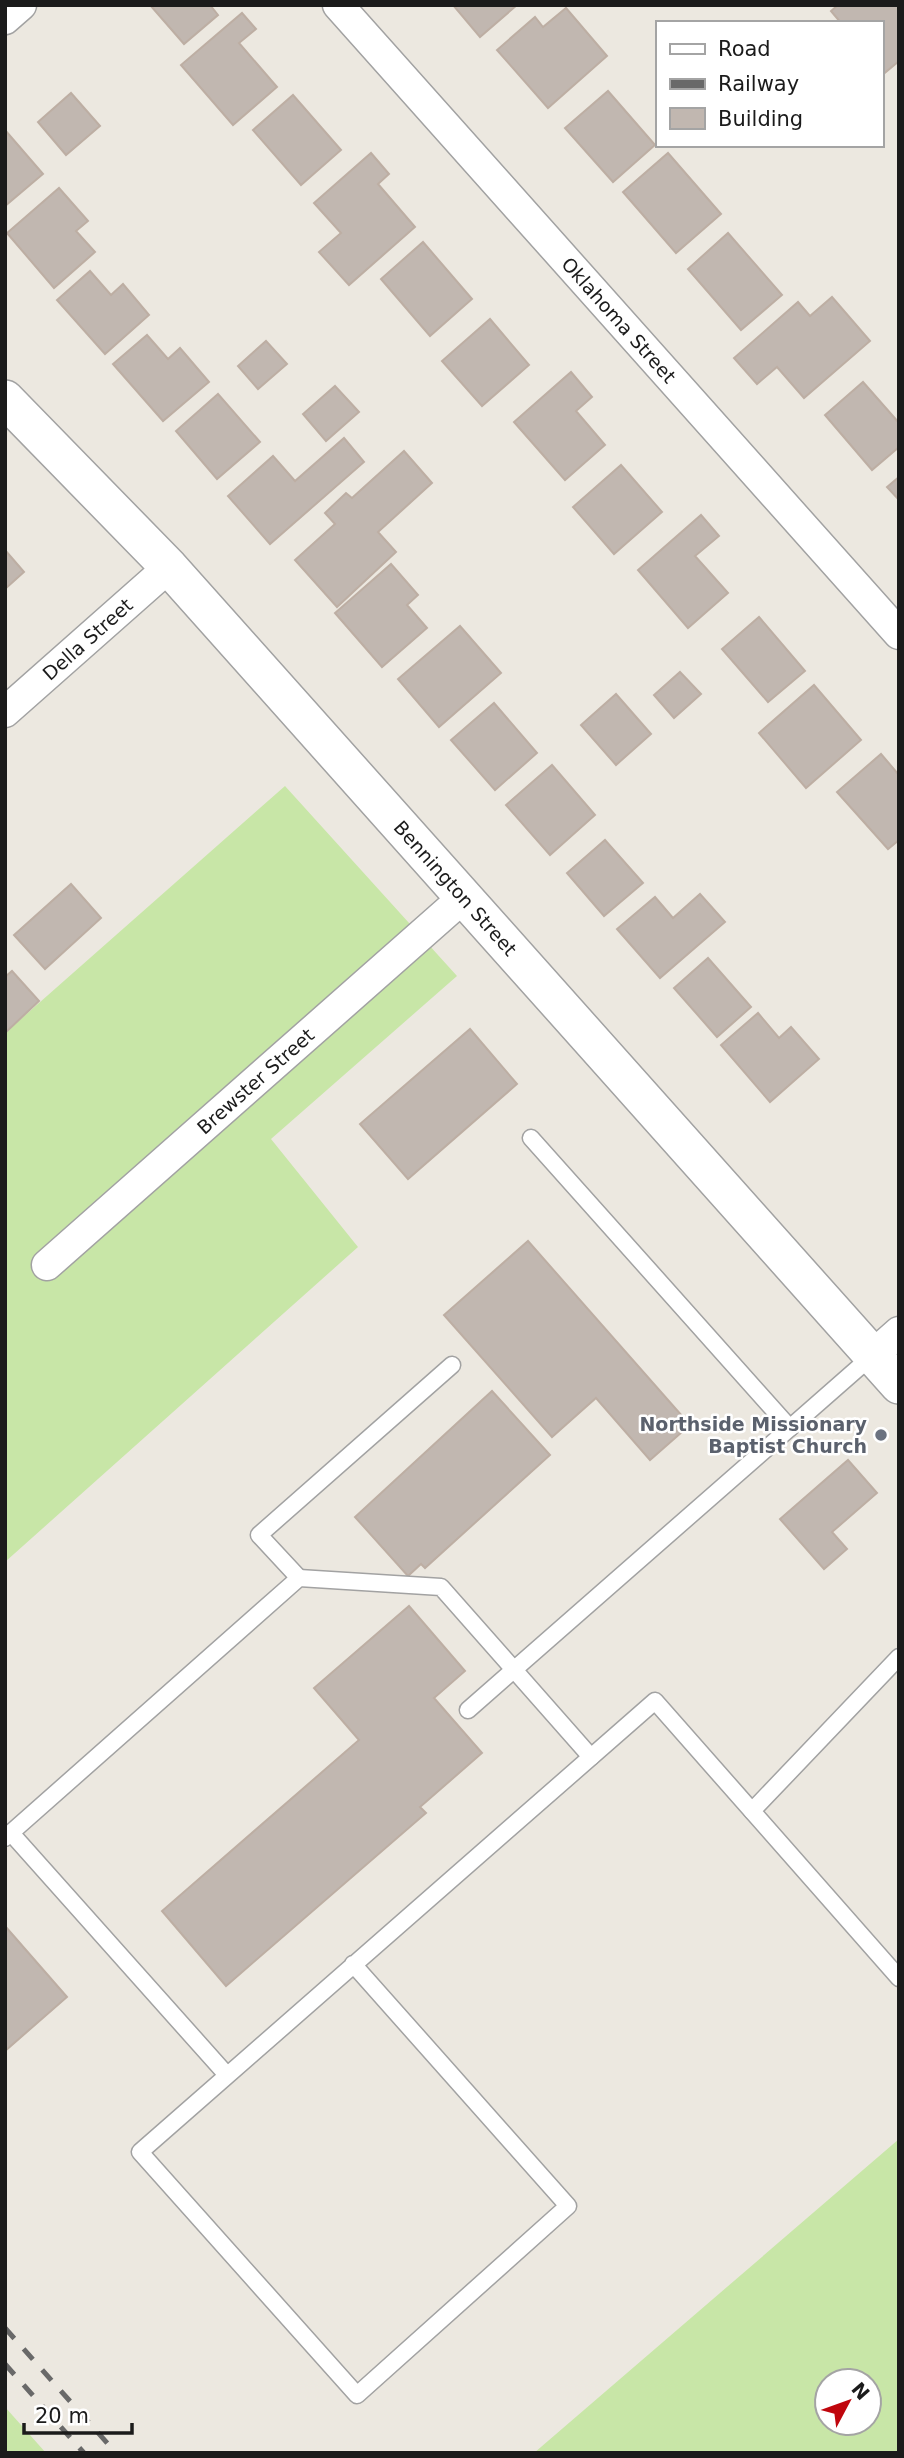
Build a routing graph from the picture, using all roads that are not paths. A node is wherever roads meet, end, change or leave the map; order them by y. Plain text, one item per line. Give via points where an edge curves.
1 (21, 5) edge
2 (338, 5) edge
3 (5, 19) edge
4 (5, 399) edge
5 (169, 567) junction
6 (899, 634) edge
7 (5, 712) edge
8 (464, 897) junction
9 (531, 1138) dead end
10 (47, 1265) dead end
11 (886, 1344) edge
12 (452, 1365) dead end
13 (899, 1385) edge
14 (790, 1428) junction
15 (299, 1578) junction
16 (899, 1657) edge
17 (514, 1670) junction
18 (468, 1710) dead end
19 (591, 1757) junction
20 (752, 1811) junction
21 (8, 1835) edge
22 (353, 1964) junction
23 (899, 1978) edge
24 (226, 2074) junction

1 - 3 street
2 - 6 street, Oklahoma Street
4 - 5 street, Bennington Street
5 - 7 street, Della Street
5 - 8 street, Bennington Street
8 - 10 street, Brewster Street
8 - 11 street, Bennington Street
9 - 14 lane
11 - 13 street, Bennington Street
11 - 14 lane
12 - 15 lane via 259,1535
14 - 17 lane
15 - 17 lane via 441,1587
15 - 21 lane
16 - 20 lane
17 - 18 lane
17 - 19 lane
19 - 20 lane via 655,1701
19 - 22 lane
20 - 23 lane
21 - 24 lane
22 - 24 lane
22 - 24 lane via 568,2206 357,2395 140,2152

